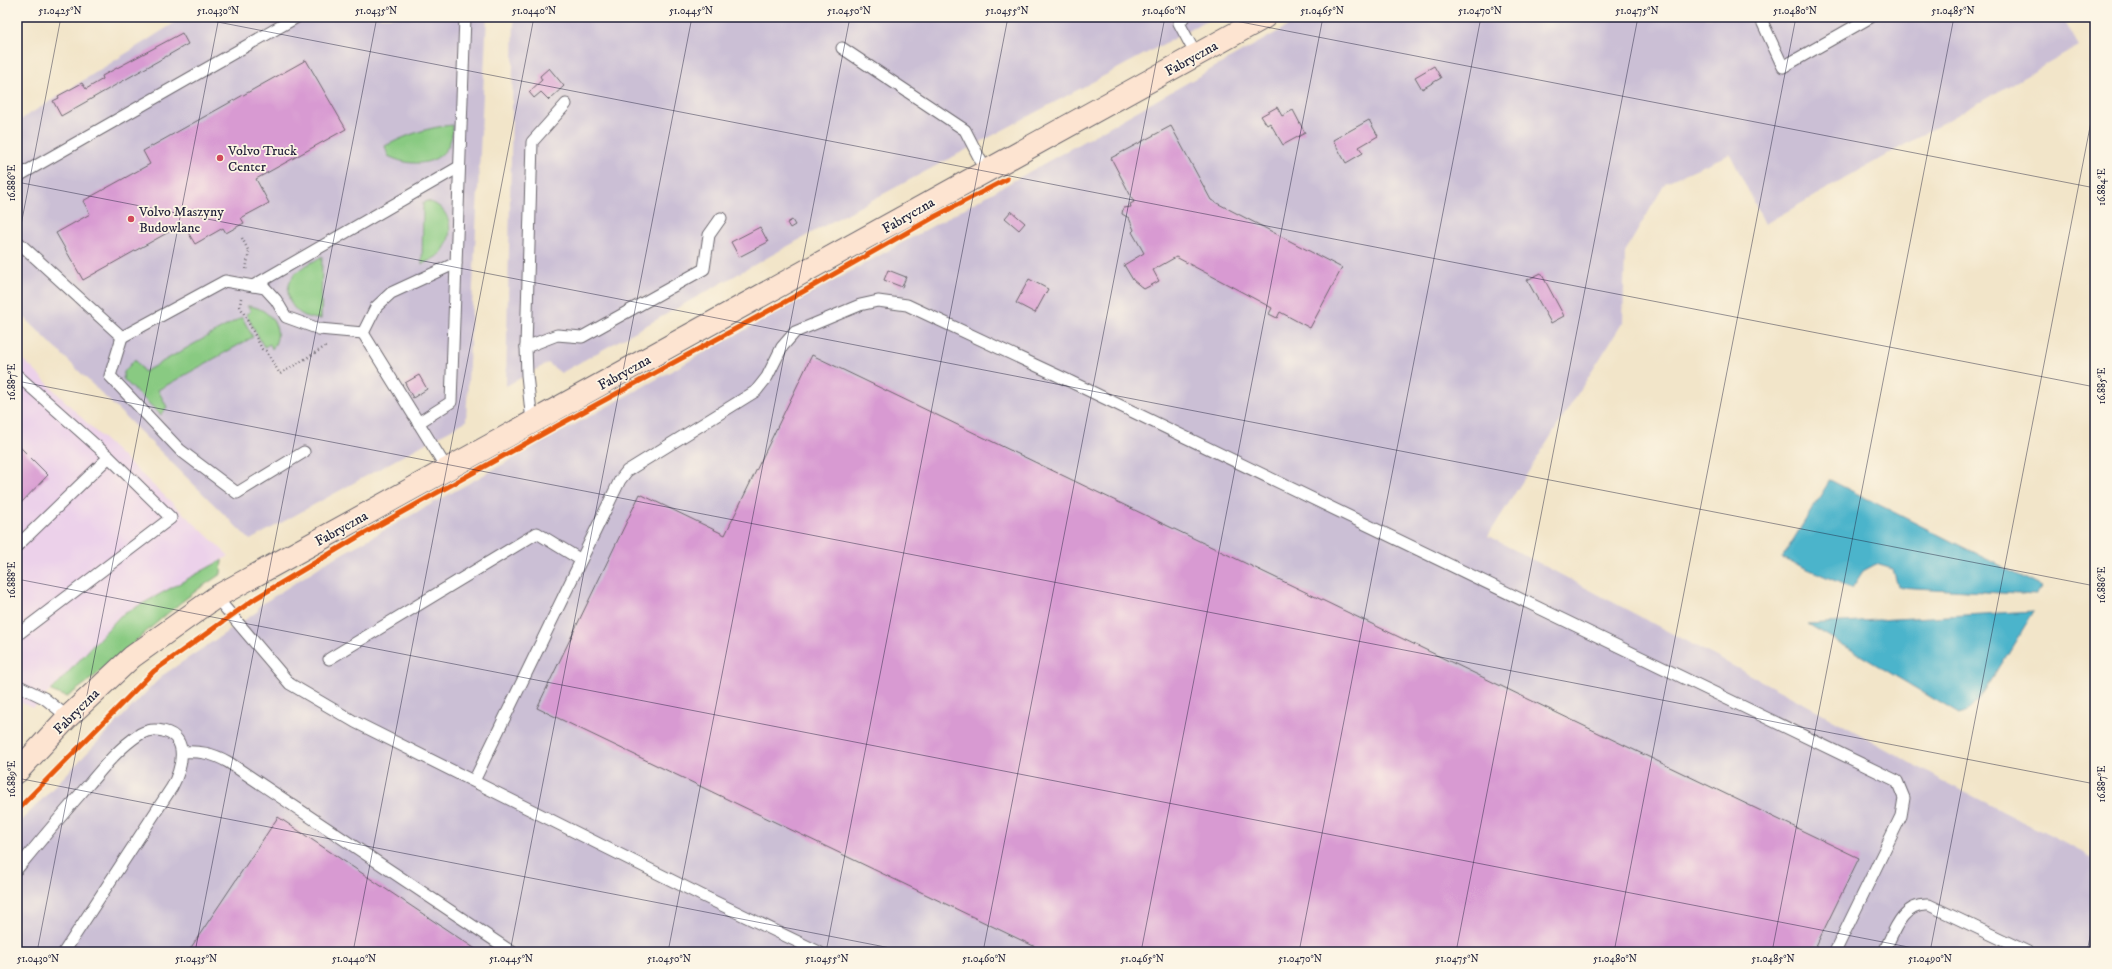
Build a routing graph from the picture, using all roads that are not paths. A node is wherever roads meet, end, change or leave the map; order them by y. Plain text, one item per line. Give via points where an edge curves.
1 (297, 17) edge
2 (465, 17) edge
3 (1184, 17) edge
4 (1265, 17) edge
5 (1760, 17) edge
6 (1871, 17) edge
7 (842, 48) dead end
8 (1196, 55) junction
9 (566, 104) dead end
10 (459, 167) junction
11 (986, 171) junction
12 (17, 181) edge
13 (721, 218) dead end
14 (17, 241) edge
15 (456, 263) junction
16 (253, 286) junction
17 (363, 333) junction
18 (122, 337) junction
19 (526, 347) junction
20 (17, 375) edge
21 (532, 422) junction
22 (418, 423) junction
23 (304, 452) dead end
24 (109, 458) junction
25 (447, 469) junction
26 (17, 546) edge
27 (581, 560) junction
28 (216, 597) junction
29 (17, 635) edge
30 (329, 659) dead end
31 (17, 684) edge
32 (68, 717) junction
33 (182, 752) junction
34 (17, 772) edge
35 (474, 781) junction
36 (17, 869) edge
37 (64, 952) edge
38 (512, 952) edge
39 (819, 952) edge
40 (1835, 952) edge
41 (1884, 952) edge
42 (2028, 952) edge

1 - 12 lane via 20,175
2 - 10 lane
3 - 8 lane via 1179,23
4 - 8 main road, Fabryczna
5 - 6 lane via 1783,67
7 - 11 lane via 965,130
8 - 11 main road, Fabryczna
9 - 19 lane via 532,142
10 - 15 lane
10 - 16 lane
11 - 21 main road, Fabryczna via 860,243
13 - 19 lane via 709,235 704,269 582,337 557,335
14 - 18 lane
15 - 17 lane via 391,293 376,307
15 - 22 lane via 451,402
16 - 17 lane via 265,288 286,317 319,329
16 - 18 lane via 225,281
17 - 22 lane
18 - 23 lane via 110,376 180,450 237,493
19 - 21 lane
20 - 24 lane
21 - 25 main road, Fabryczna
22 - 25 lane
24 - 26 lane
24 - 29 lane via 171,518
25 - 28 main road, Fabryczna
27 - 30 lane via 537,533
27 - 35 lane
27 - 40 lane via 620,480 627,471 756,391 767,377 782,348 795,332 870,302 890,301 907,306 1065,379 1897,781 1904,798 1901,816
28 - 32 main road, Fabryczna via 132,657
28 - 35 lane via 290,684 355,722
31 - 32 lane via 44,698
32 - 34 main road, Fabryczna
33 - 36 lane via 177,739 165,731 150,730 141,734 111,758
33 - 37 lane via 172,787
33 - 38 lane via 201,751 228,762
35 - 39 lane
41 - 42 lane via 1899,922 1919,904 1929,905

